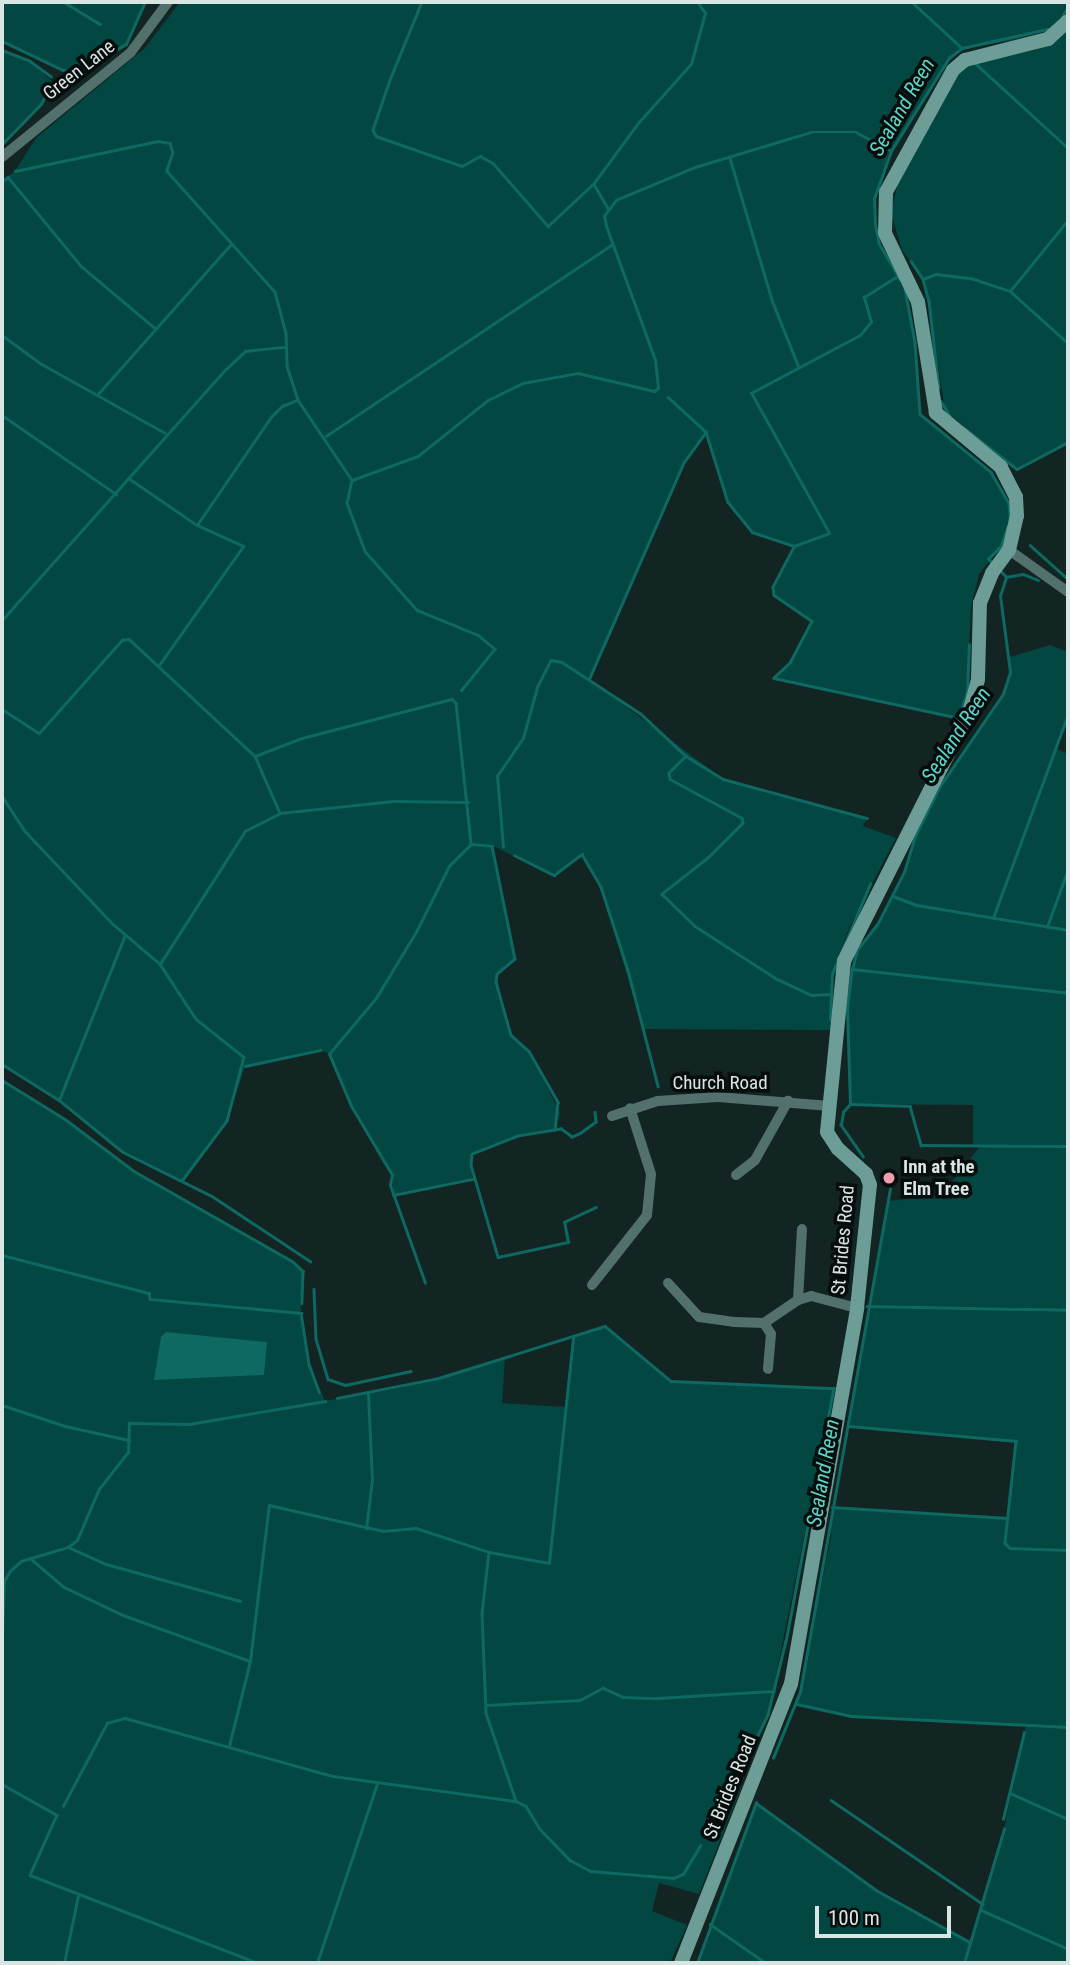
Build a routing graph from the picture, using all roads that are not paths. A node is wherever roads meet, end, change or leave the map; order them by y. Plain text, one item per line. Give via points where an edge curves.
1 (168, 2) edge
2 (1068, 21) edge
3 (2, 157) edge
4 (1009, 550) junction
5 (1068, 592) edge
6 (788, 1101) junction
7 (830, 1106) junction
8 (630, 1108) junction
9 (612, 1116) dead end
10 (736, 1175) dead end
11 (802, 1229) dead end
12 (668, 1283) dead end
13 (592, 1285) dead end
14 (798, 1300) junction
15 (857, 1308) junction
16 (764, 1323) junction
17 (768, 1369) dead end
18 (681, 1963) edge

1 - 3 street, Green Lane via 131,52
2 - 4 main road via 1048,39 965,60 953,70 895,169 883,207 885,233 918,302 936,413 1010,480 1017,516
4 - 5 street
4 - 7 main road, St Brides Road via 980,603 978,679 972,706 844,961
6 - 7 street, Church Road
6 - 8 street, Church Road via 718,1097
6 - 10 street via 755,1160
7 - 15 main road, St Brides Road via 831,1141 866,1174 870,1185
8 - 9 street, Church Road
8 - 13 street via 651,1174 647,1215
11 - 14 street
12 - 16 street via 699,1317
14 - 15 street via 811,1296
14 - 16 street
15 - 18 main road, St Brides Road via 791,1684
16 - 17 street via 771,1334

